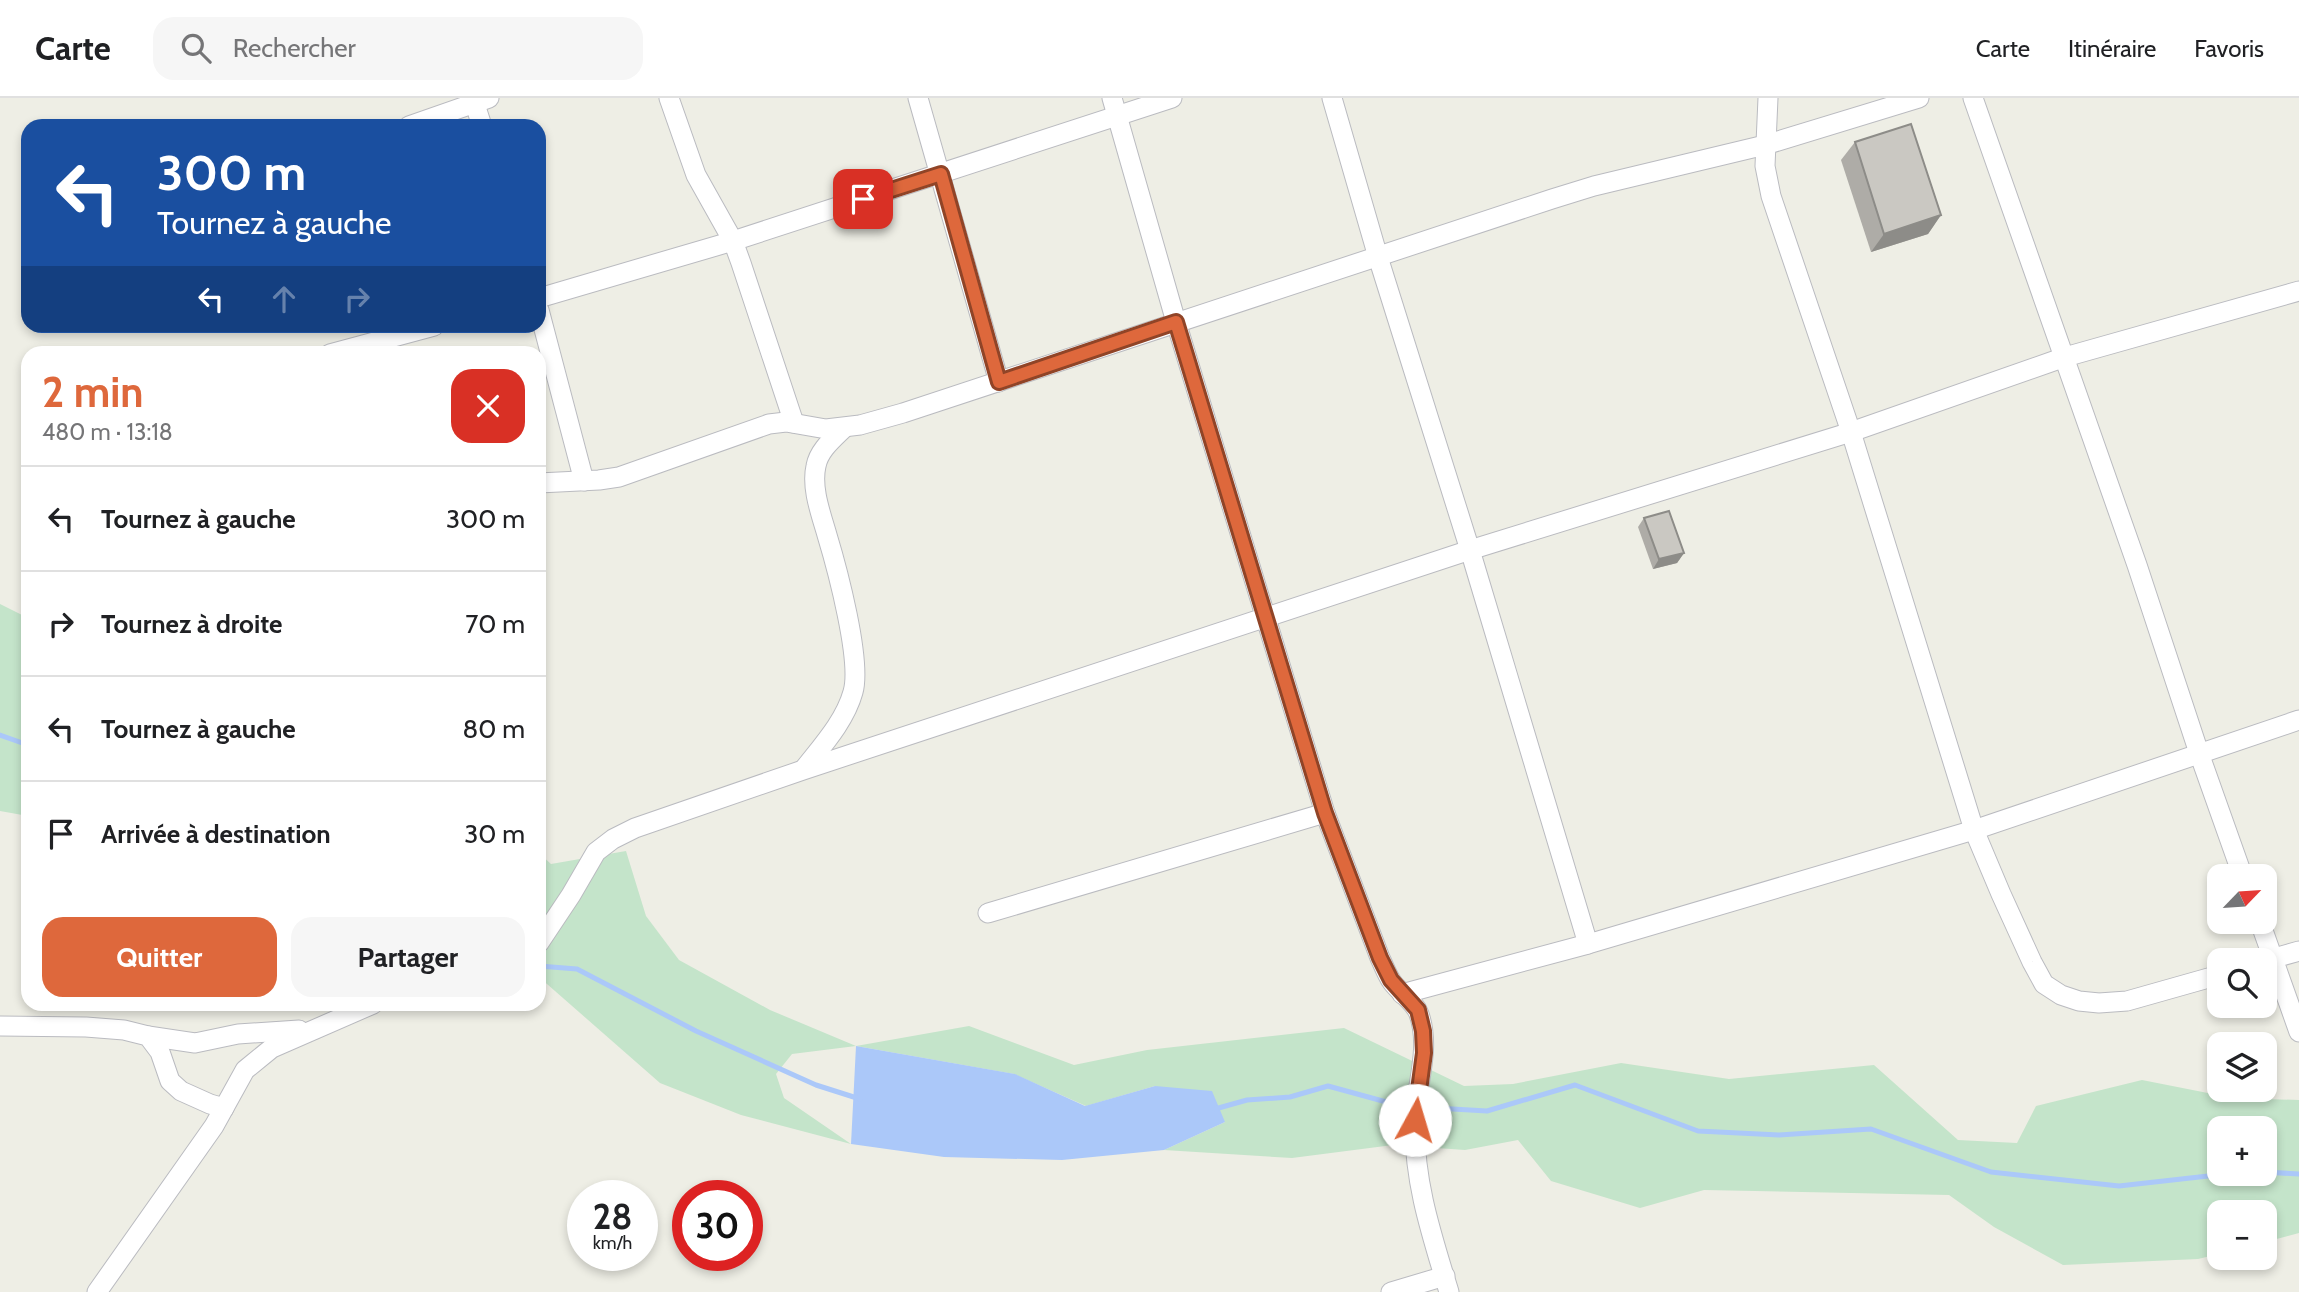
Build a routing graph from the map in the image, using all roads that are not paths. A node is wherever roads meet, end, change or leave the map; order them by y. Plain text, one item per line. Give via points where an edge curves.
1 (669, 98) edge
2 (918, 98) edge
3 (1172, 98) edge
4 (1332, 98) edge
5 (1768, 98) edge
6 (1919, 98) edge
7 (1973, 98) edge
8 (479, 100) edge
9 (1115, 107) edge
10 (428, 119) edge
11 (481, 119) edge
12 (1765, 145) junction
13 (941, 174) junction
14 (733, 241) junction
15 (1378, 257) junction
16 (2299, 291) edge
17 (546, 296) edge
18 (1176, 322) junction
19 (408, 333) edge
20 (545, 333) edge
21 (360, 346) edge
22 (2065, 357) junction
23 (999, 382) junction
24 (794, 423) junction
25 (844, 428) junction
26 (1851, 432) junction
27 (584, 481) junction
28 (546, 483) edge
29 (1470, 550) junction
30 (1265, 617) junction
31 (2299, 720) edge
32 (2199, 753) junction
33 (803, 770) junction
34 (1325, 813) junction
35 (1974, 830) junction
36 (2238, 864) edge
37 (989, 913) dead end
38 (546, 933) edge
39 (1588, 944) junction
40 (2299, 951) edge
41 (2277, 958) edge
42 (2207, 978) edge
43 (2277, 979) edge
44 (1402, 994) junction
45 (356, 1011) edge
46 (0, 1027) edge
47 (313, 1029) junction
48 (2299, 1032) edge
49 (148, 1036) junction
50 (224, 1108) junction
51 (1447, 1284) edge
52 (97, 1292) edge
53 (1391, 1292) edge

1 - 14 street via 696,175
2 - 13 street
3 - 9 street
4 - 15 street
5 - 12 street
6 - 12 street
7 - 22 street
8 - 10 street
8 - 11 street
9 - 13 street
9 - 18 street
12 - 15 street via 1594,186
12 - 26 street via 1771,196
13 - 14 street
13 - 23 street
14 - 17 street
14 - 24 street
15 - 18 street
15 - 29 street
16 - 22 street
18 - 23 street
18 - 30 street
19 - 21 street
20 - 27 street
22 - 26 street
22 - 32 street
23 - 25 street
24 - 25 street
24 - 27 street via 769,424 619,477
25 - 33 street via 822,452 816,479 853,654 853,692 835,727
26 - 29 street
26 - 35 street
27 - 28 street
29 - 30 street
29 - 39 street
30 - 33 street
30 - 34 street
31 - 32 street
32 - 35 street
32 - 36 street
33 - 38 street via 613,839 596,852
34 - 37 street
34 - 44 street via 1380,958
35 - 39 street
35 - 42 street via 2032,962 2044,984 2061,995 2099,1003 2127,1001
39 - 44 street
40 - 41 street
43 - 48 street
44 - 51 street via 1418,1010 1423,1031 1415,1120 1417,1168
45 - 47 street
46 - 49 street via 86,1027
47 - 49 street via 238,1034 195,1043
47 - 50 street via 259,1057 245,1070
49 - 50 street via 160,1052 170,1081 181,1091
50 - 52 street
51 - 53 street

